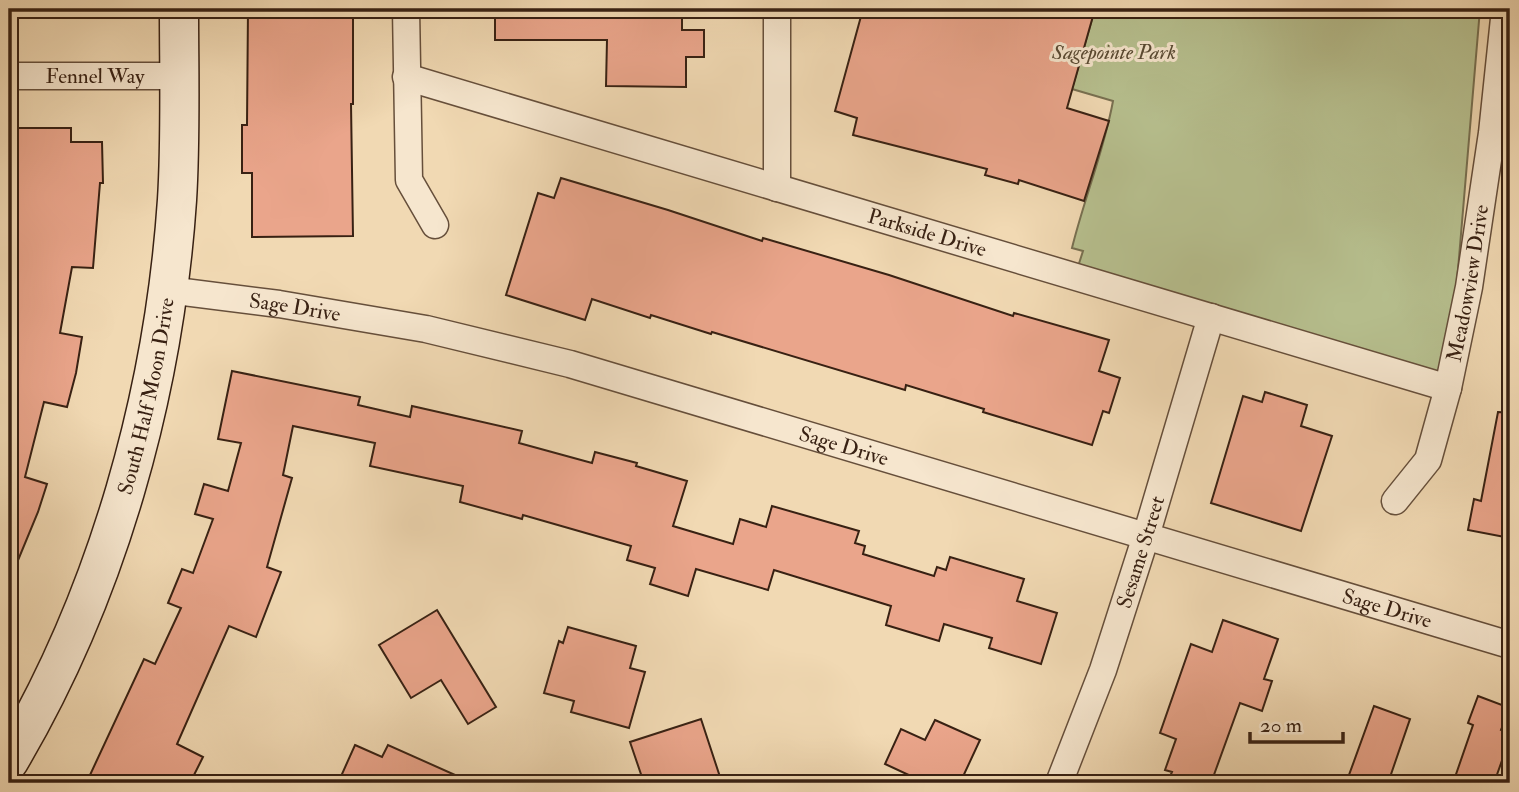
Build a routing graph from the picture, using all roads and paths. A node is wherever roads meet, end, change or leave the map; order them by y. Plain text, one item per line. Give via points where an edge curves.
1 (179, 9) edge
2 (406, 9) edge
3 (777, 9) edge
4 (1505, 9) edge
5 (9, 76) edge
6 (179, 76) junction
7 (406, 77) junction
8 (777, 188) junction
9 (435, 225) dead end
10 (168, 290) junction
11 (1211, 317) junction
12 (1448, 388) junction
13 (1395, 501) dead end
14 (1146, 536) junction
15 (1510, 645) edge
16 (9, 761) edge
17 (1059, 783) edge

1 - 6 street, South Half Moon Drive
2 - 7 street
3 - 8 street
4 - 12 street, Meadowview Drive via 1469,287
5 - 6 street, Fennel Way
6 - 10 street, South Half Moon Drive via 177,199
7 - 8 street, Parkside Drive
7 - 9 street via 409,180
8 - 11 street, Parkside Drive
10 - 14 street, Sage Drive via 426,329 570,364
10 - 16 street, South Half Moon Drive via 137,446 103,556 70,640
11 - 12 street, Parkside Drive
11 - 14 street, Sesame Street
12 - 13 street, Meadowview Drive via 1428,460
14 - 15 street, Sage Drive
14 - 17 street, Sesame Street

